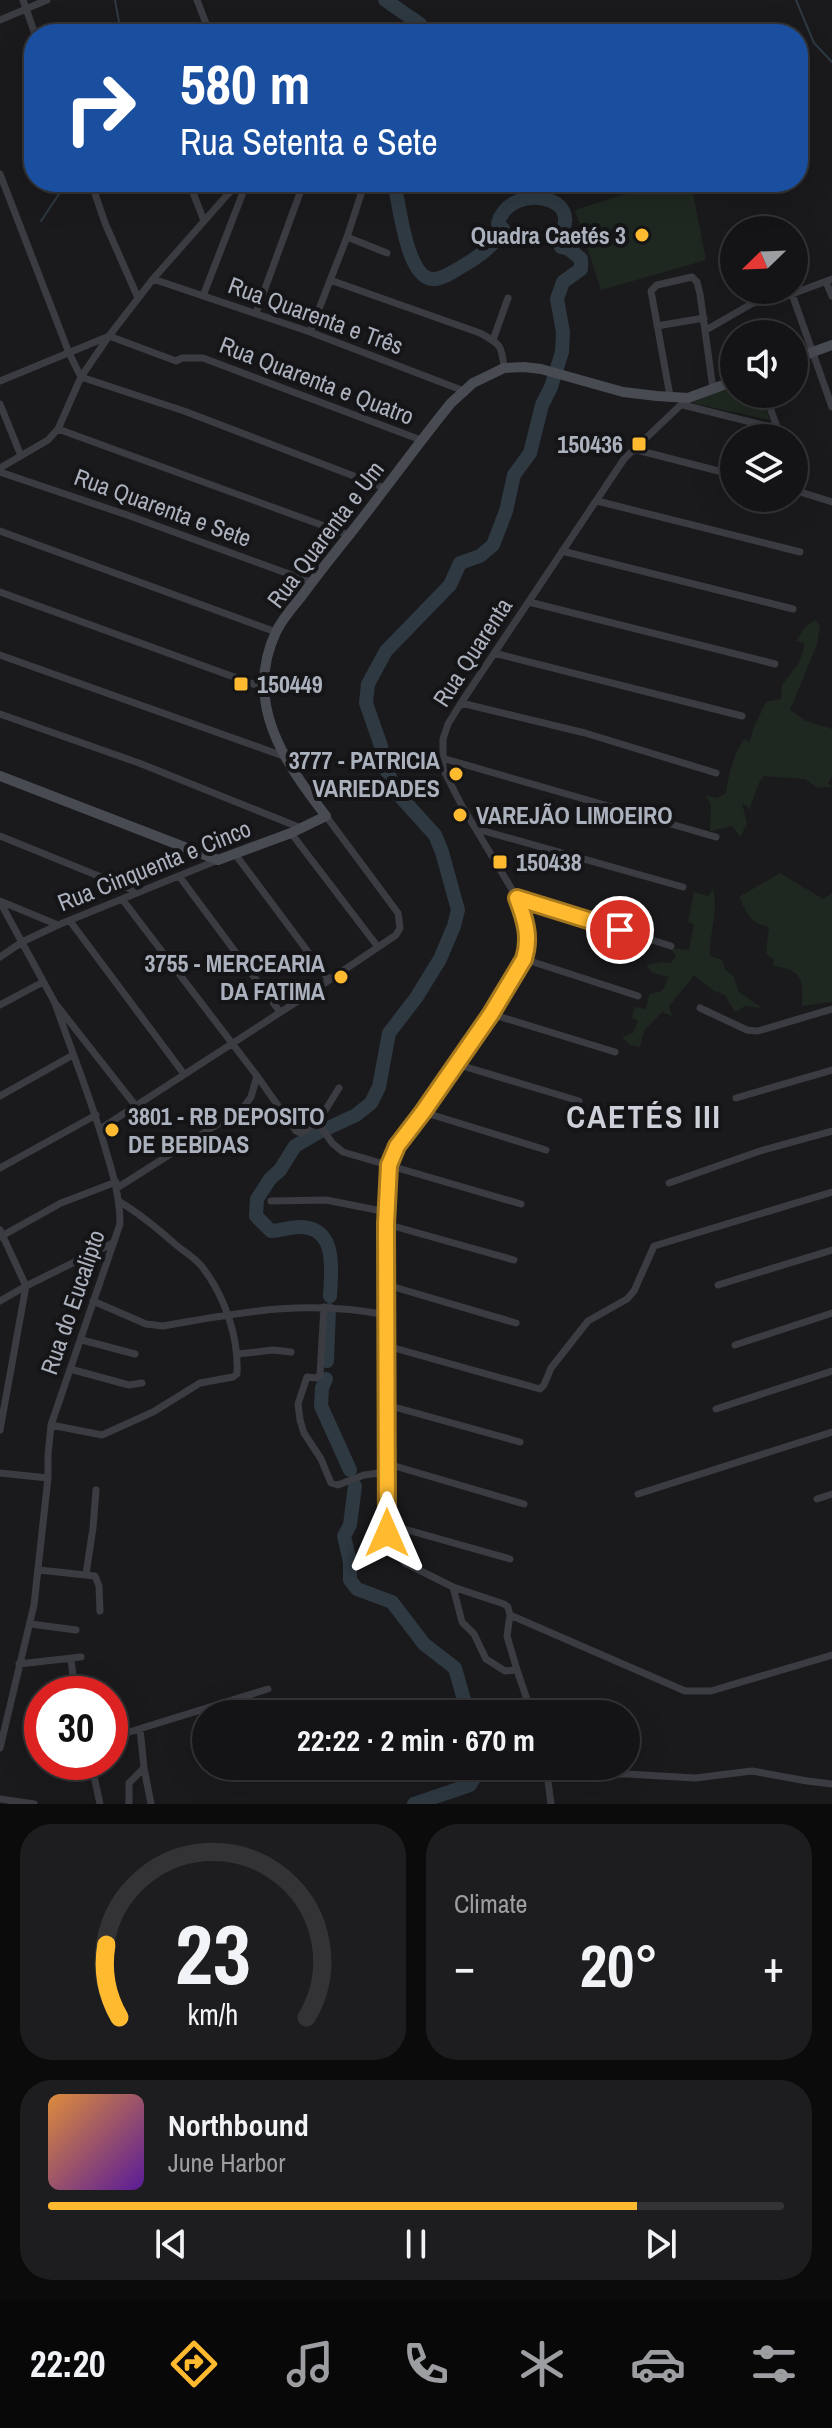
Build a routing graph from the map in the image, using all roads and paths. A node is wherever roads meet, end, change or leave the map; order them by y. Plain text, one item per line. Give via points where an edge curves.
1 (23, 0) edge
2 (47, 0) edge
3 (197, 0) edge
4 (26, 9) junction
5 (0, 20) edge
6 (31, 24) edge
7 (206, 24) edge
8 (0, 174) edge
9 (94, 192) edge
10 (193, 192) edge
11 (234, 192) edge
12 (240, 192) edge
13 (300, 192) edge
14 (362, 192) edge
15 (204, 221) junction
16 (347, 237) junction
17 (387, 253) dead end
18 (153, 279) junction
19 (330, 280) junction
20 (829, 280) edge
21 (808, 288) edge
22 (203, 296) junction
23 (832, 296) edge
24 (138, 298) junction
25 (508, 298) dead end
26 (751, 304) edge
27 (795, 304) edge
28 (256, 313) junction
29 (704, 318) junction
30 (657, 326) junction
31 (706, 330) junction
32 (310, 332) junction
33 (109, 336) junction
34 (493, 340) junction
35 (832, 345) edge
36 (812, 352) junction
37 (69, 353) junction
38 (808, 354) edge
39 (504, 368) junction
40 (81, 377) junction
41 (0, 381) edge
42 (720, 386) edge
43 (713, 389) junction
44 (464, 391) junction
45 (680, 399) junction
46 (0, 404) edge
47 (832, 407) edge
48 (762, 424) edge
49 (58, 429) junction
50 (421, 440) junction
51 (633, 449) junction
52 (21, 456) junction
53 (0, 470) edge
54 (720, 471) edge
55 (385, 488) junction
56 (808, 494) edge
57 (597, 501) junction
58 (832, 502) edge
59 (0, 531) edge
60 (349, 535) junction
61 (562, 551) junction
62 (800, 552) dead end
63 (311, 582) junction
64 (0, 592) edge
65 (529, 602) junction
66 (793, 609) dead end
67 (276, 632) junction
68 (494, 653) junction
69 (0, 655) edge
70 (775, 664) dead end
71 (264, 688) junction
72 (461, 703) junction
73 (0, 714) edge
74 (742, 716) dead end
75 (286, 757) junction
76 (442, 758) junction
77 (716, 773) dead end
78 (0, 776) edge
79 (326, 816) junction
80 (477, 829) junction
81 (296, 830) junction
82 (0, 836) edge
83 (716, 837) dead end
84 (235, 854) junction
85 (218, 860) junction
86 (179, 876) junction
87 (683, 887) dead end
88 (138, 892) junction
89 (517, 898) junction
90 (122, 899) junction
91 (1, 905) edge
92 (70, 921) junction
93 (58, 925) junction
94 (22, 942) junction
95 (671, 946) dead end
96 (378, 947) junction
97 (0, 957) edge
98 (524, 959) junction
99 (329, 980) junction
100 (43, 982) junction
101 (638, 996) dead end
102 (55, 1003) junction
103 (0, 1005) edge
104 (700, 1008) dead end
105 (832, 1009) edge
106 (280, 1012) junction
107 (491, 1014) junction
108 (232, 1043) junction
109 (615, 1052) dead end
110 (73, 1055) junction
111 (456, 1064) junction
112 (832, 1070) edge
113 (184, 1074) junction
114 (257, 1076) junction
115 (339, 1088) dead end
116 (0, 1096) edge
117 (736, 1098) dead end
118 (579, 1101) dead end
119 (135, 1105) junction
120 (423, 1112) junction
121 (96, 1115) junction
122 (318, 1122) junction
123 (100, 1129) junction
124 (832, 1131) edge
125 (546, 1150) dead end
126 (389, 1165) junction
127 (0, 1168) edge
128 (669, 1183) dead end
129 (116, 1185) junction
130 (832, 1192) edge
131 (271, 1201) dead end
132 (120, 1202) junction
133 (521, 1204) dead end
134 (387, 1212) junction
135 (386, 1224) junction
136 (1, 1234) edge
137 (111, 1244) junction
138 (832, 1250) edge
139 (514, 1260) dead end
140 (387, 1285) junction
141 (718, 1285) dead end
142 (26, 1286) junction
143 (0, 1301) edge
144 (93, 1301) junction
145 (324, 1307) junction
146 (832, 1313) edge
147 (227, 1314) junction
148 (387, 1315) junction
149 (516, 1323) dead end
150 (82, 1340) junction
151 (735, 1345) dead end
152 (387, 1346) junction
153 (291, 1352) dead end
154 (135, 1354) dead end
155 (238, 1354) junction
156 (70, 1369) junction
157 (832, 1371) edge
158 (142, 1383) dead end
159 (387, 1405) junction
160 (2, 1409) edge
161 (716, 1409) dead end
162 (51, 1425) junction
163 (0, 1430) edge
164 (832, 1432) edge
165 (520, 1442) dead end
166 (388, 1468) junction
167 (0, 1473) edge
168 (48, 1478) junction
169 (96, 1490) dead end
170 (638, 1494) dead end
171 (832, 1494) edge
172 (817, 1499) dead end
173 (524, 1504) dead end
174 (386, 1524) junction
175 (510, 1559) dead end
176 (39, 1570) junction
177 (86, 1574) junction
178 (453, 1587) junction
179 (100, 1611) dead end
180 (510, 1615) junction
181 (31, 1624) junction
182 (76, 1630) dead end
183 (832, 1655) edge
184 (81, 1657) dead end
185 (71, 1659) junction
186 (19, 1664) junction
187 (517, 1670) junction
188 (73, 1676) edge
189 (268, 1689) dead end
190 (527, 1700) edge
191 (9, 1706) junction
192 (0, 1711) edge
193 (140, 1729) junction
194 (128, 1733) edge
195 (0, 1748) edge
196 (144, 1768) junction
197 (640, 1775) edge
198 (95, 1780) edge
199 (548, 1780) edge
200 (832, 1784) edge
201 (0, 1799) edge
202 (34, 1804) edge
203 (100, 1804) edge
204 (129, 1804) edge
205 (151, 1804) edge
206 (551, 1804) edge

1 - 4 street
2 - 4 street
3 - 7 street
4 - 5 street
4 - 6 street
8 - 37 street
9 - 24 street
10 - 15 street
11 - 15 street
12 - 22 street
13 - 28 street
14 - 16 street
15 - 18 street
16 - 17 street
16 - 19 street
18 - 22 street, Rua Quarenta e Três
18 - 24 street
19 - 32 street
19 - 34 street
20 - 21 street
20 - 23 street
22 - 28 street, Rua Quarenta e Três
24 - 33 street
25 - 34 street
26 - 31 street
27 - 36 street
28 - 32 street, Rua Quarenta e Três
29 - 30 street
29 - 30 street via 692,277 654,286
29 - 31 street
30 - 45 street
31 - 43 street
32 - 44 street, Rua Quarenta e Três
33 - 37 street
33 - 40 street
33 - 50 street, Rua Quarenta e Quatro via 176,361 203,358
34 - 39 street via 500,345
35 - 36 street
36 - 38 street
36 - 47 street
37 - 40 street
37 - 41 street
39 - 44 street, Rua Quarenta e Um
39 - 45 street via 541,369 623,392
40 - 49 street
40 - 55 street
42 - 43 street, Rua Quarenta
43 - 45 street, Rua Quarenta
44 - 50 street, Rua Quarenta e Um
45 - 48 street
45 - 51 street, Rua Quarenta
46 - 52 street
49 - 52 street
49 - 60 street
50 - 55 street, Rua Quarenta e Um
51 - 54 street
51 - 57 street, Rua Quarenta
52 - 53 street
53 - 63 street, Rua Quarenta e Sete
55 - 60 street, Rua Quarenta e Um
56 - 58 street
57 - 61 street, Rua Quarenta
57 - 62 street
59 - 67 street
60 - 63 street, Rua Quarenta e Um
61 - 65 street, Rua Quarenta
61 - 66 street
63 - 67 street, Rua Quarenta e Um
64 - 71 street
65 - 68 street, Rua Quarenta
65 - 70 street
67 - 71 street, Rua Quarenta e Um
68 - 72 street, Rua Quarenta
68 - 74 street
69 - 75 street
71 - 75 street, Rua Quarenta e Um via 272,732
72 - 76 street, Rua Quarenta via 448,724
72 - 77 street
73 - 81 street via 139,763
75 - 79 street, Rua Quarenta e Um
76 - 80 street via 450,786
76 - 83 street
78 - 85 street
79 - 81 street, Rua Cinquenta e Cinco
79 - 96 street, Rua Quarenta e Um via 398,913 396,935
80 - 87 street
80 - 89 street
81 - 84 street, Rua Cinquenta e Cinco
81 - 96 street
82 - 88 street
84 - 85 street, Rua Cinquenta e Cinco
84 - 99 street
85 - 86 street, Rua Cinquenta e Cinco
86 - 88 street, Rua Cinquenta e Cinco
86 - 106 street
88 - 90 street, Rua Cinquenta e Cinco
89 - 95 street
89 - 98 street via 526,926
90 - 92 street, Rua Cinquenta e Cinco
90 - 108 street
91 - 93 street
91 - 94 street
92 - 93 street, Rua Cinquenta e Cinco
92 - 113 street
93 - 94 street, Rua Cinquenta e Cinco
94 - 97 street, Rua Cinquenta e Cinco
94 - 100 street
96 - 99 street, Rua Quarenta e Um
98 - 101 street
98 - 107 street
99 - 106 street, Rua Quarenta e Um
100 - 102 street
100 - 103 street
102 - 110 street, Rua do Eucalipto
102 - 119 street
104 - 105 street via 758,1031
106 - 108 street, Rua Quarenta e Um
107 - 109 street
107 - 111 street
108 - 113 street, Rua Quarenta e Um
108 - 114 street
110 - 116 street
110 - 121 street, Rua do Eucalipto
111 - 118 street
111 - 120 street
112 - 117 street
113 - 119 street, Rua Quarenta e Um
114 - 122 street via 296,1131
114 - 129 street via 243,1108
115 - 122 street
119 - 123 street, Rua Quarenta e Um
120 - 125 street
120 - 126 street
121 - 123 street, Rua do Eucalipto
121 - 127 street
122 - 126 street via 343,1152
123 - 129 street, Rua do Eucalipto
124 - 128 street
126 - 133 street
126 - 134 street
129 - 132 street, Rua do Eucalipto
129 - 136 street via 61,1203
130 - 152 street via 654,1246 634,1291 588,1321 540,1389
131 - 134 street via 326,1200
132 - 137 street, Rua do Eucalipto via 120,1224
132 - 147 street via 201,1265
134 - 135 street
135 - 139 street
135 - 140 street
136 - 142 street
137 - 142 street
137 - 144 street, Rua do Eucalipto
138 - 141 street
140 - 148 street
140 - 149 street
142 - 143 street
142 - 160 street
144 - 147 street via 152,1325
144 - 150 street, Rua do Eucalipto
145 - 147 street
145 - 148 street
145 - 166 street via 320,1375 306,1379 299,1397 302,1428 331,1483
146 - 151 street
147 - 155 street
148 - 152 street
150 - 154 street
150 - 156 street, Rua do Eucalipto
152 - 159 street
153 - 155 street
155 - 162 street via 236,1376 200,1383 110,1433
156 - 158 street via 129,1385
156 - 162 street, Rua do Eucalipto
157 - 161 street
159 - 165 street
159 - 166 street
160 - 163 street
162 - 168 street, Rua do Eucalipto
164 - 170 street
166 - 173 street
166 - 174 street
167 - 168 street
168 - 176 street, Rua do Eucalipto
169 - 177 street
171 - 172 street
174 - 175 street
174 - 178 street via 390,1545 405,1563
176 - 177 street
176 - 181 street, Rua do Eucalipto
177 - 179 street via 97,1578
178 - 180 street via 504,1604
178 - 187 street via 462,1622 486,1659 505,1671
180 - 183 street via 677,1689 701,1692
180 - 187 street via 507,1636
181 - 182 street
181 - 186 street, Rua do Eucalipto
184 - 185 street
185 - 186 street
185 - 188 street
186 - 191 street, Rua do Eucalipto
187 - 190 street
189 - 193 street
191 - 192 street
191 - 195 street, Rua do Eucalipto
193 - 194 street
193 - 196 street
196 - 204 street via 129,1783
196 - 205 street
197 - 200 street via 686,1778 752,1771
198 - 203 street
199 - 206 street
201 - 202 street

